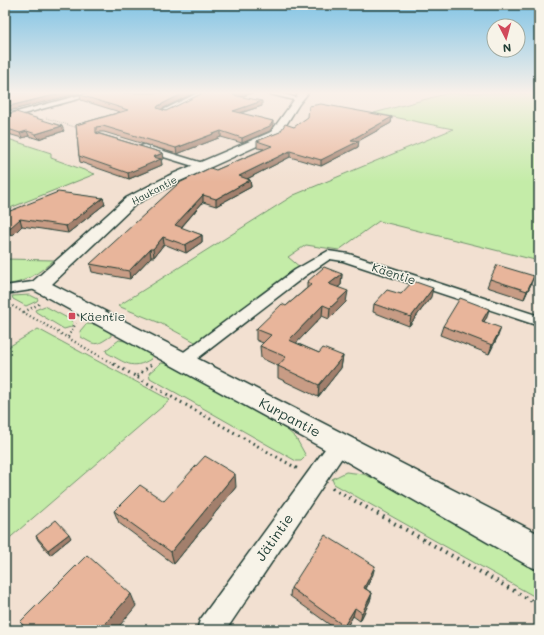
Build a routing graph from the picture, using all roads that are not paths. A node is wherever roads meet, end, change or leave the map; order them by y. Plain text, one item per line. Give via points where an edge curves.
1 (282, 123) edge
2 (135, 146) edge
3 (203, 166) junction
4 (39, 285) junction
5 (5, 290) edge
6 (539, 321) edge
7 (183, 361) junction
8 (340, 444) junction
9 (539, 553) edge
10 (210, 630) edge

1 - 3 street, Haukantie via 274,134
2 - 3 street
3 - 4 street, Haukantie via 131,200
4 - 5 street
4 - 7 street, Kurpantie
6 - 7 street, Käentie via 345,257 328,255
7 - 8 street, Kurpantie
8 - 9 street, Kurpantie
8 - 10 street, Jätintie

